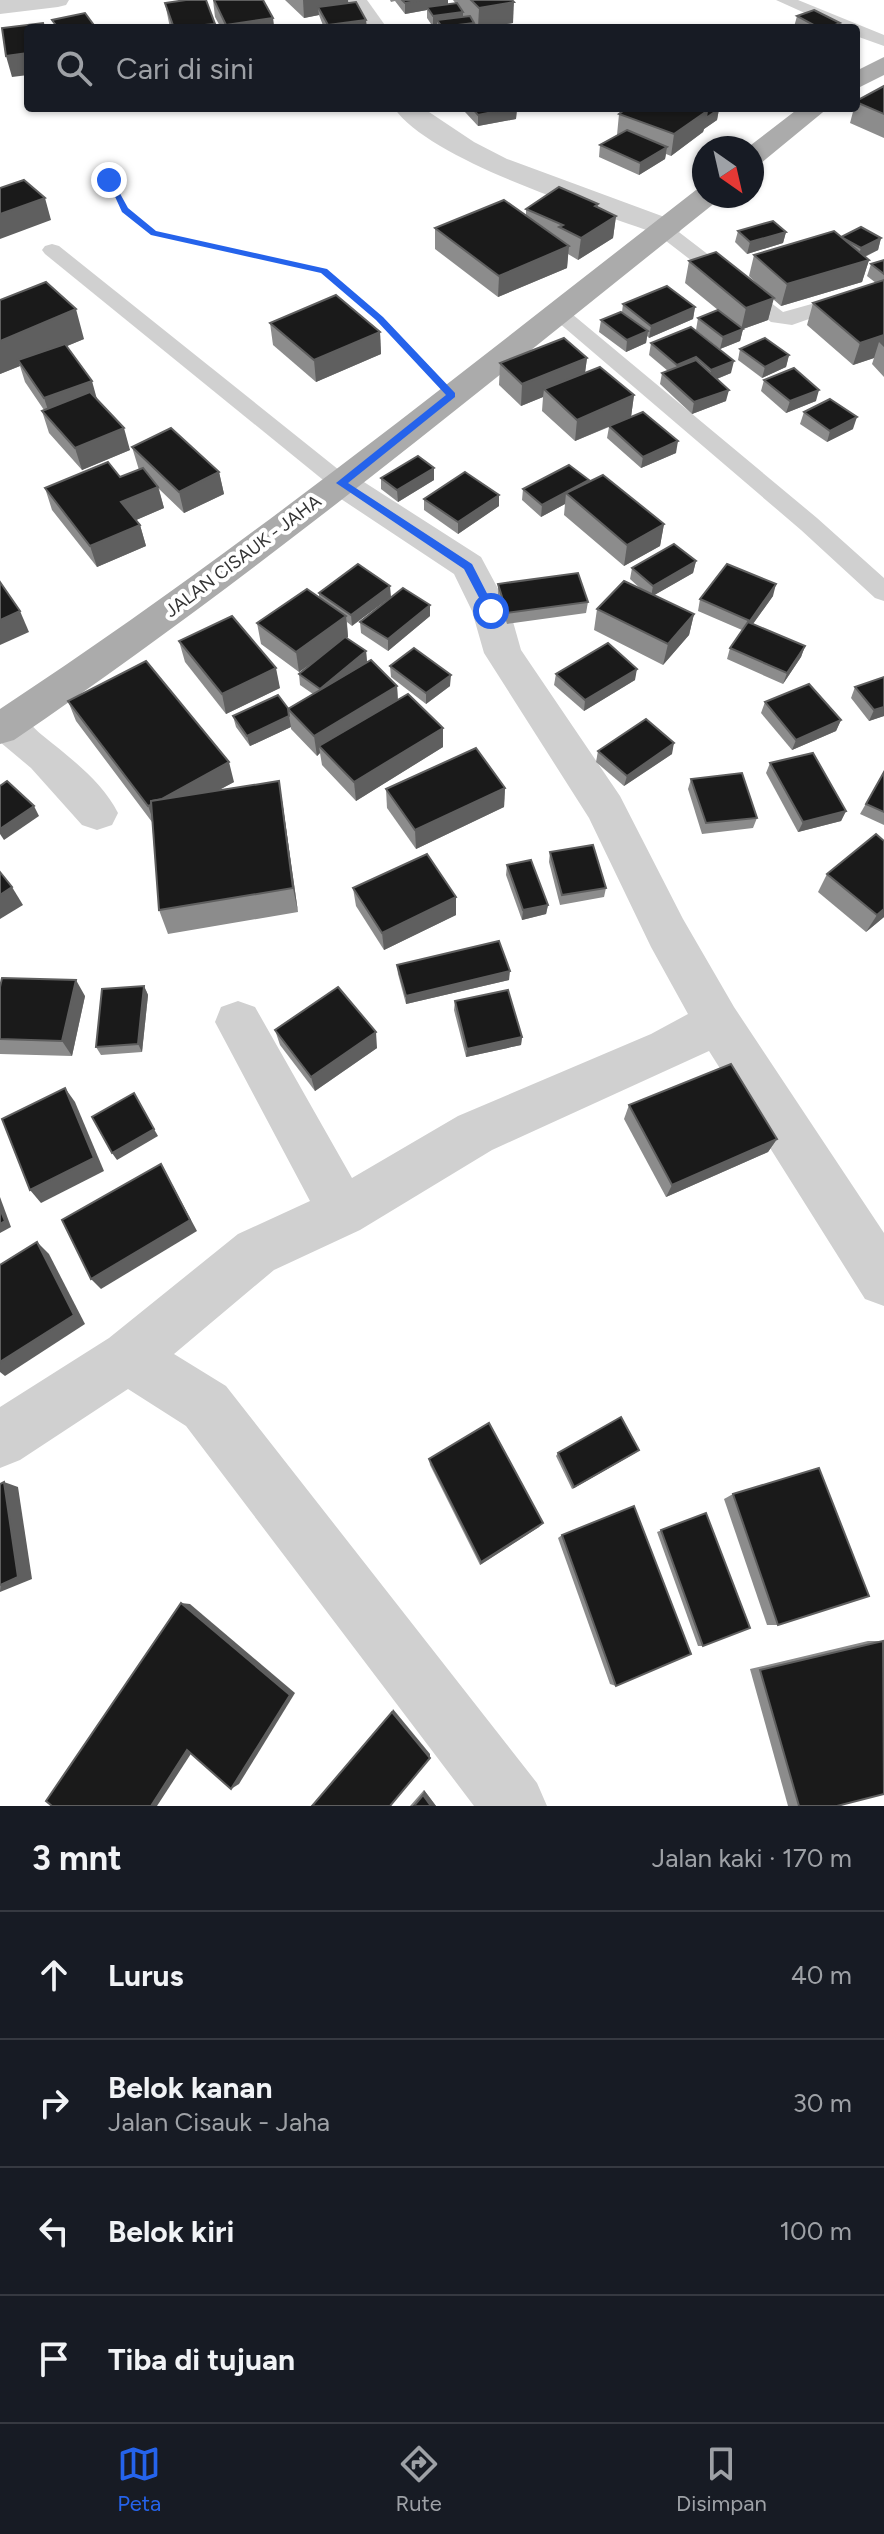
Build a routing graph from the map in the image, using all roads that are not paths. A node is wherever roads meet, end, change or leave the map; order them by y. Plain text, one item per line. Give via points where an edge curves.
1 (58, 0) edge
2 (355, 0) edge
3 (784, 0) edge
4 (0, 7) edge
5 (372, 24) edge
6 (842, 24) edge
7 (860, 31) edge
8 (884, 41) edge
9 (884, 64) edge
10 (860, 79) edge
11 (412, 112) edge
12 (810, 112) edge
13 (764, 148) edge
14 (692, 208) edge
15 (666, 229) junction
16 (52, 250) dead end
17 (833, 304) edge
18 (559, 313) junction
19 (341, 483) junction
20 (884, 592) edge
21 (3, 726) edge
22 (97, 813) dead end
23 (238, 1022) dead end
24 (717, 1022) junction
25 (342, 1212) junction
26 (884, 1280) edge
27 (128, 1357) junction
28 (0, 1440) edge
29 (514, 1806) edge

1 - 4 street
2 - 5 street
3 - 6 lane
7 - 8 lane
9 - 10 main road
11 - 15 street via 520,173
12 - 13 main road
14 - 15 main road, JALAN CISAUK - JAHA
15 - 17 lane via 778,318 792,319
15 - 18 main road, JALAN CISAUK - JAHA
16 - 19 lane
18 - 19 main road, JALAN CISAUK - JAHA
18 - 20 lane
19 - 21 main road, JALAN CISAUK - JAHA via 112,654
19 - 24 street via 468,566 491,611 503,653 605,808
21 - 22 street via 45,757
23 - 25 street
24 - 25 street via 668,1049 475,1133
24 - 26 street
25 - 27 street via 256,1252
27 - 28 street
27 - 29 street via 206,1406

